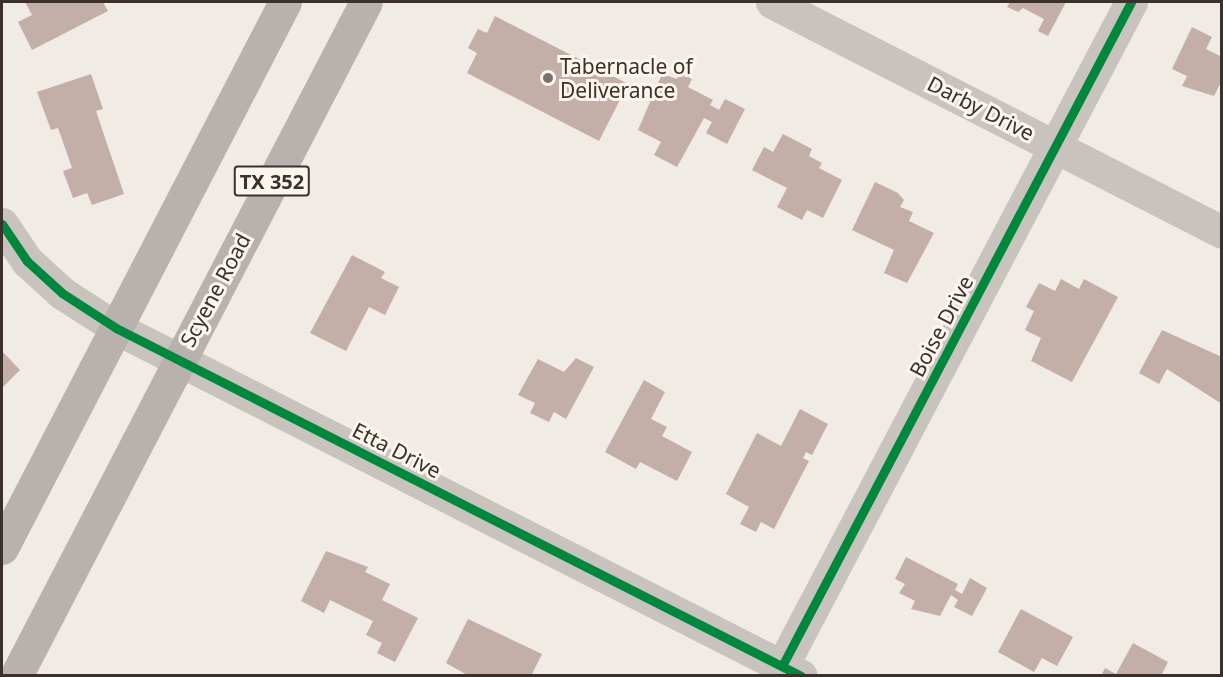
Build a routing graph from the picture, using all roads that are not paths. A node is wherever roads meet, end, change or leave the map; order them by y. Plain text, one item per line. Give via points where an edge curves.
1 (285, 2) edge
2 (366, 2) edge
3 (772, 2) edge
4 (1131, 2) edge
5 (1056, 147) junction
6 (2, 224) edge
7 (1221, 232) edge
8 (116, 328) junction
9 (178, 360) junction
10 (2, 548) edge
11 (791, 671) edge
12 (16, 675) edge

1 - 8 main road, TX 352
2 - 9 main road, Scyene Road / TX 352
3 - 5 street, Darby Drive
4 - 5 street, Boise Drive
5 - 7 street, Darby Drive
5 - 11 street, Boise Drive
6 - 8 street, Etta Drive via 36,269
8 - 9 street, Etta Drive
8 - 10 main road, TX 352
9 - 11 street, Etta Drive
9 - 12 main road, Scyene Road / TX 352

